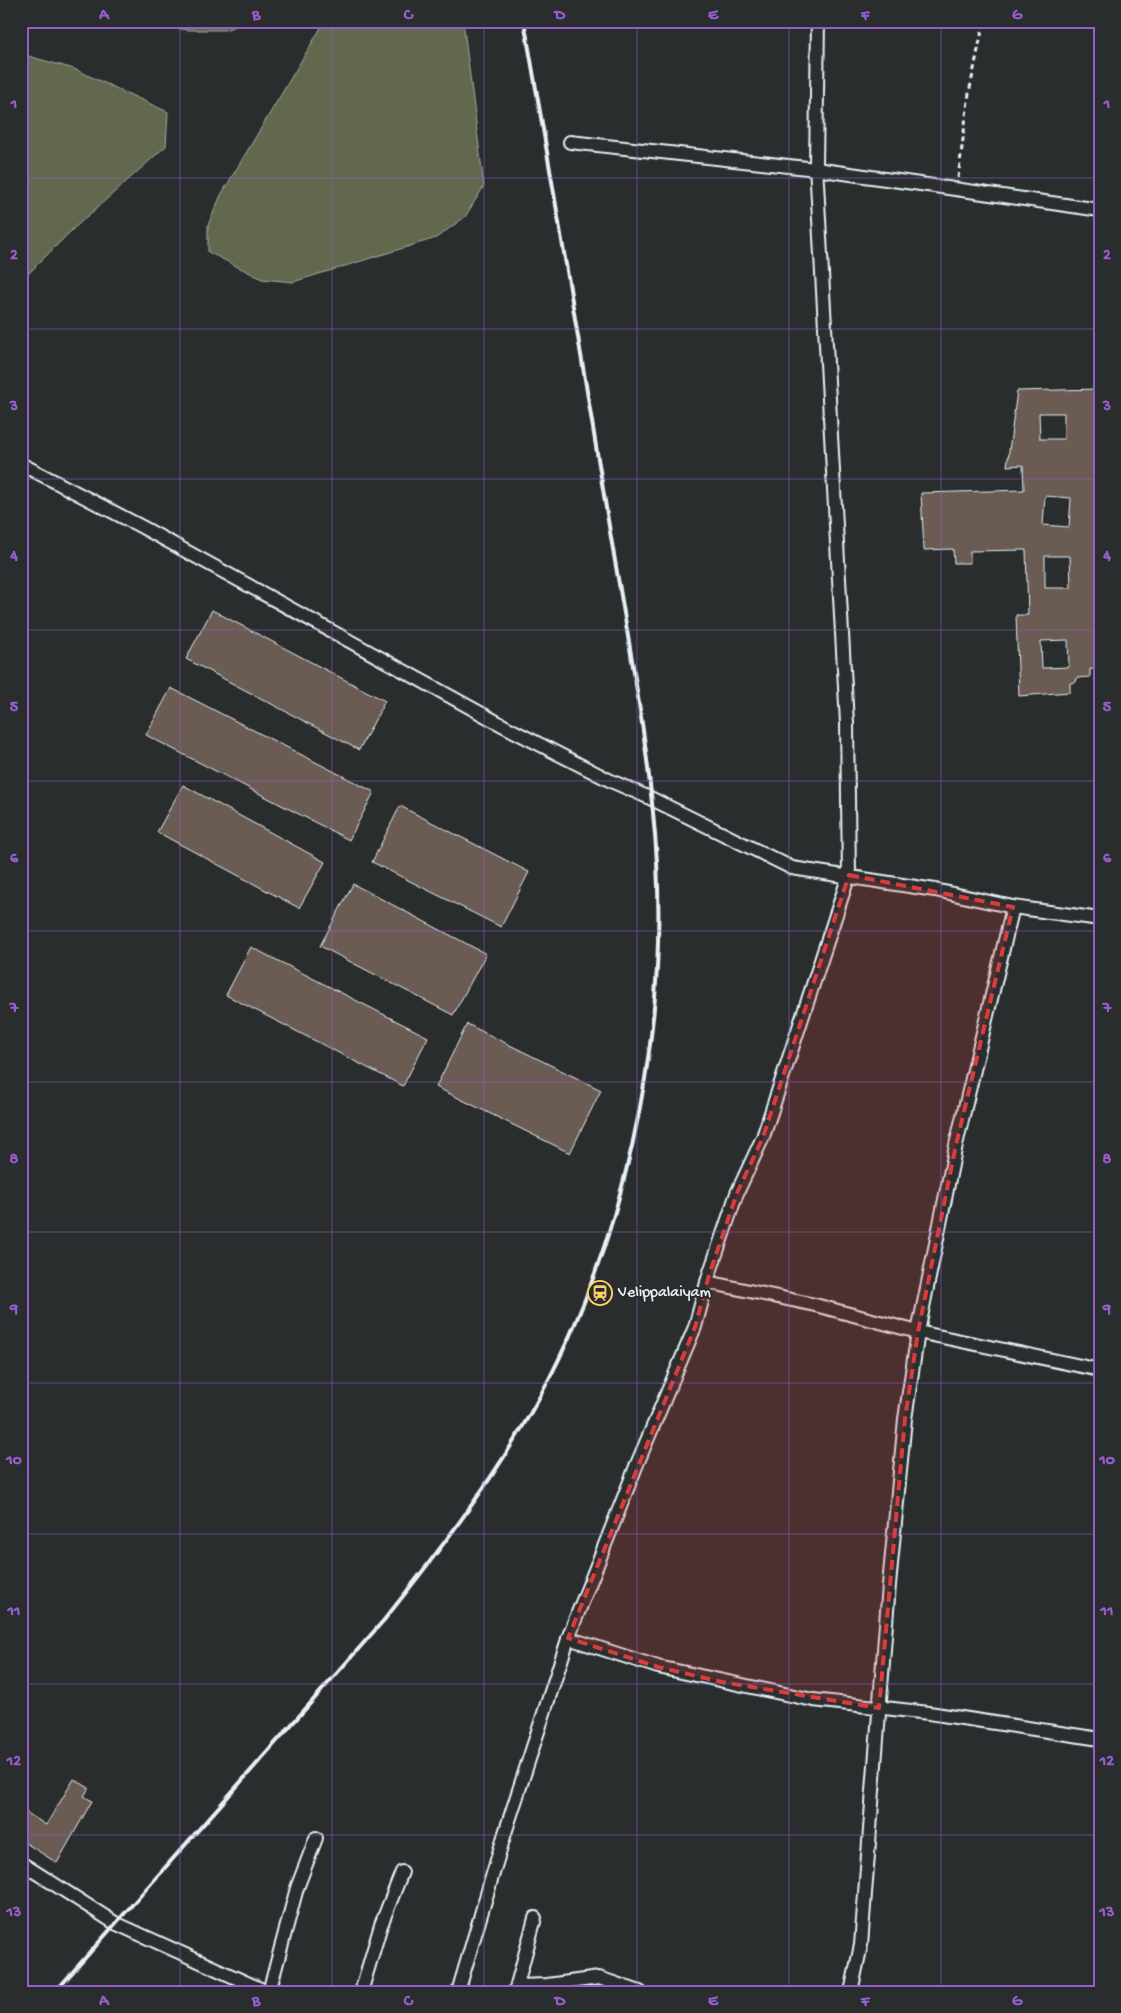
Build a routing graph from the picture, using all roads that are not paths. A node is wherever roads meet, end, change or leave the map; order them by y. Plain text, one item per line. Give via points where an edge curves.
1 (818, 21) edge
2 (570, 142) dead end
3 (816, 169) junction
4 (1100, 210) edge
5 (21, 464) edge
6 (849, 876) junction
7 (1013, 907) junction
8 (1100, 919) edge
9 (707, 1282) junction
10 (918, 1332) junction
11 (1100, 1370) edge
12 (568, 1638) junction
13 (880, 1708) junction
14 (1100, 1739) edge
15 (316, 1838) dead end
16 (21, 1864) edge
17 (402, 1872) dead end
18 (535, 1918) dead end
19 (516, 1989) edge
20 (264, 1991) edge
21 (361, 1992) edge
22 (458, 1992) edge
23 (640, 1992) edge
24 (851, 1992) edge

1 - 3 street
2 - 3 street
3 - 4 street
3 - 6 street via 847,723
5 - 6 street via 612,781 792,868
6 - 7 street
6 - 9 street via 762,1137 737,1193
7 - 8 street
7 - 10 street via 960,1126
9 - 10 street via 815,1304
9 - 12 street via 696,1327 609,1531
10 - 11 street
10 - 13 street via 905,1419
12 - 13 street via 658,1667 713,1680 813,1700
12 - 22 street
13 - 14 street
13 - 24 street via 861,1945
15 - 20 street
16 - 20 street via 115,1924
17 - 21 street via 381,1925
18 - 19 street
19 - 23 street via 599,1978

